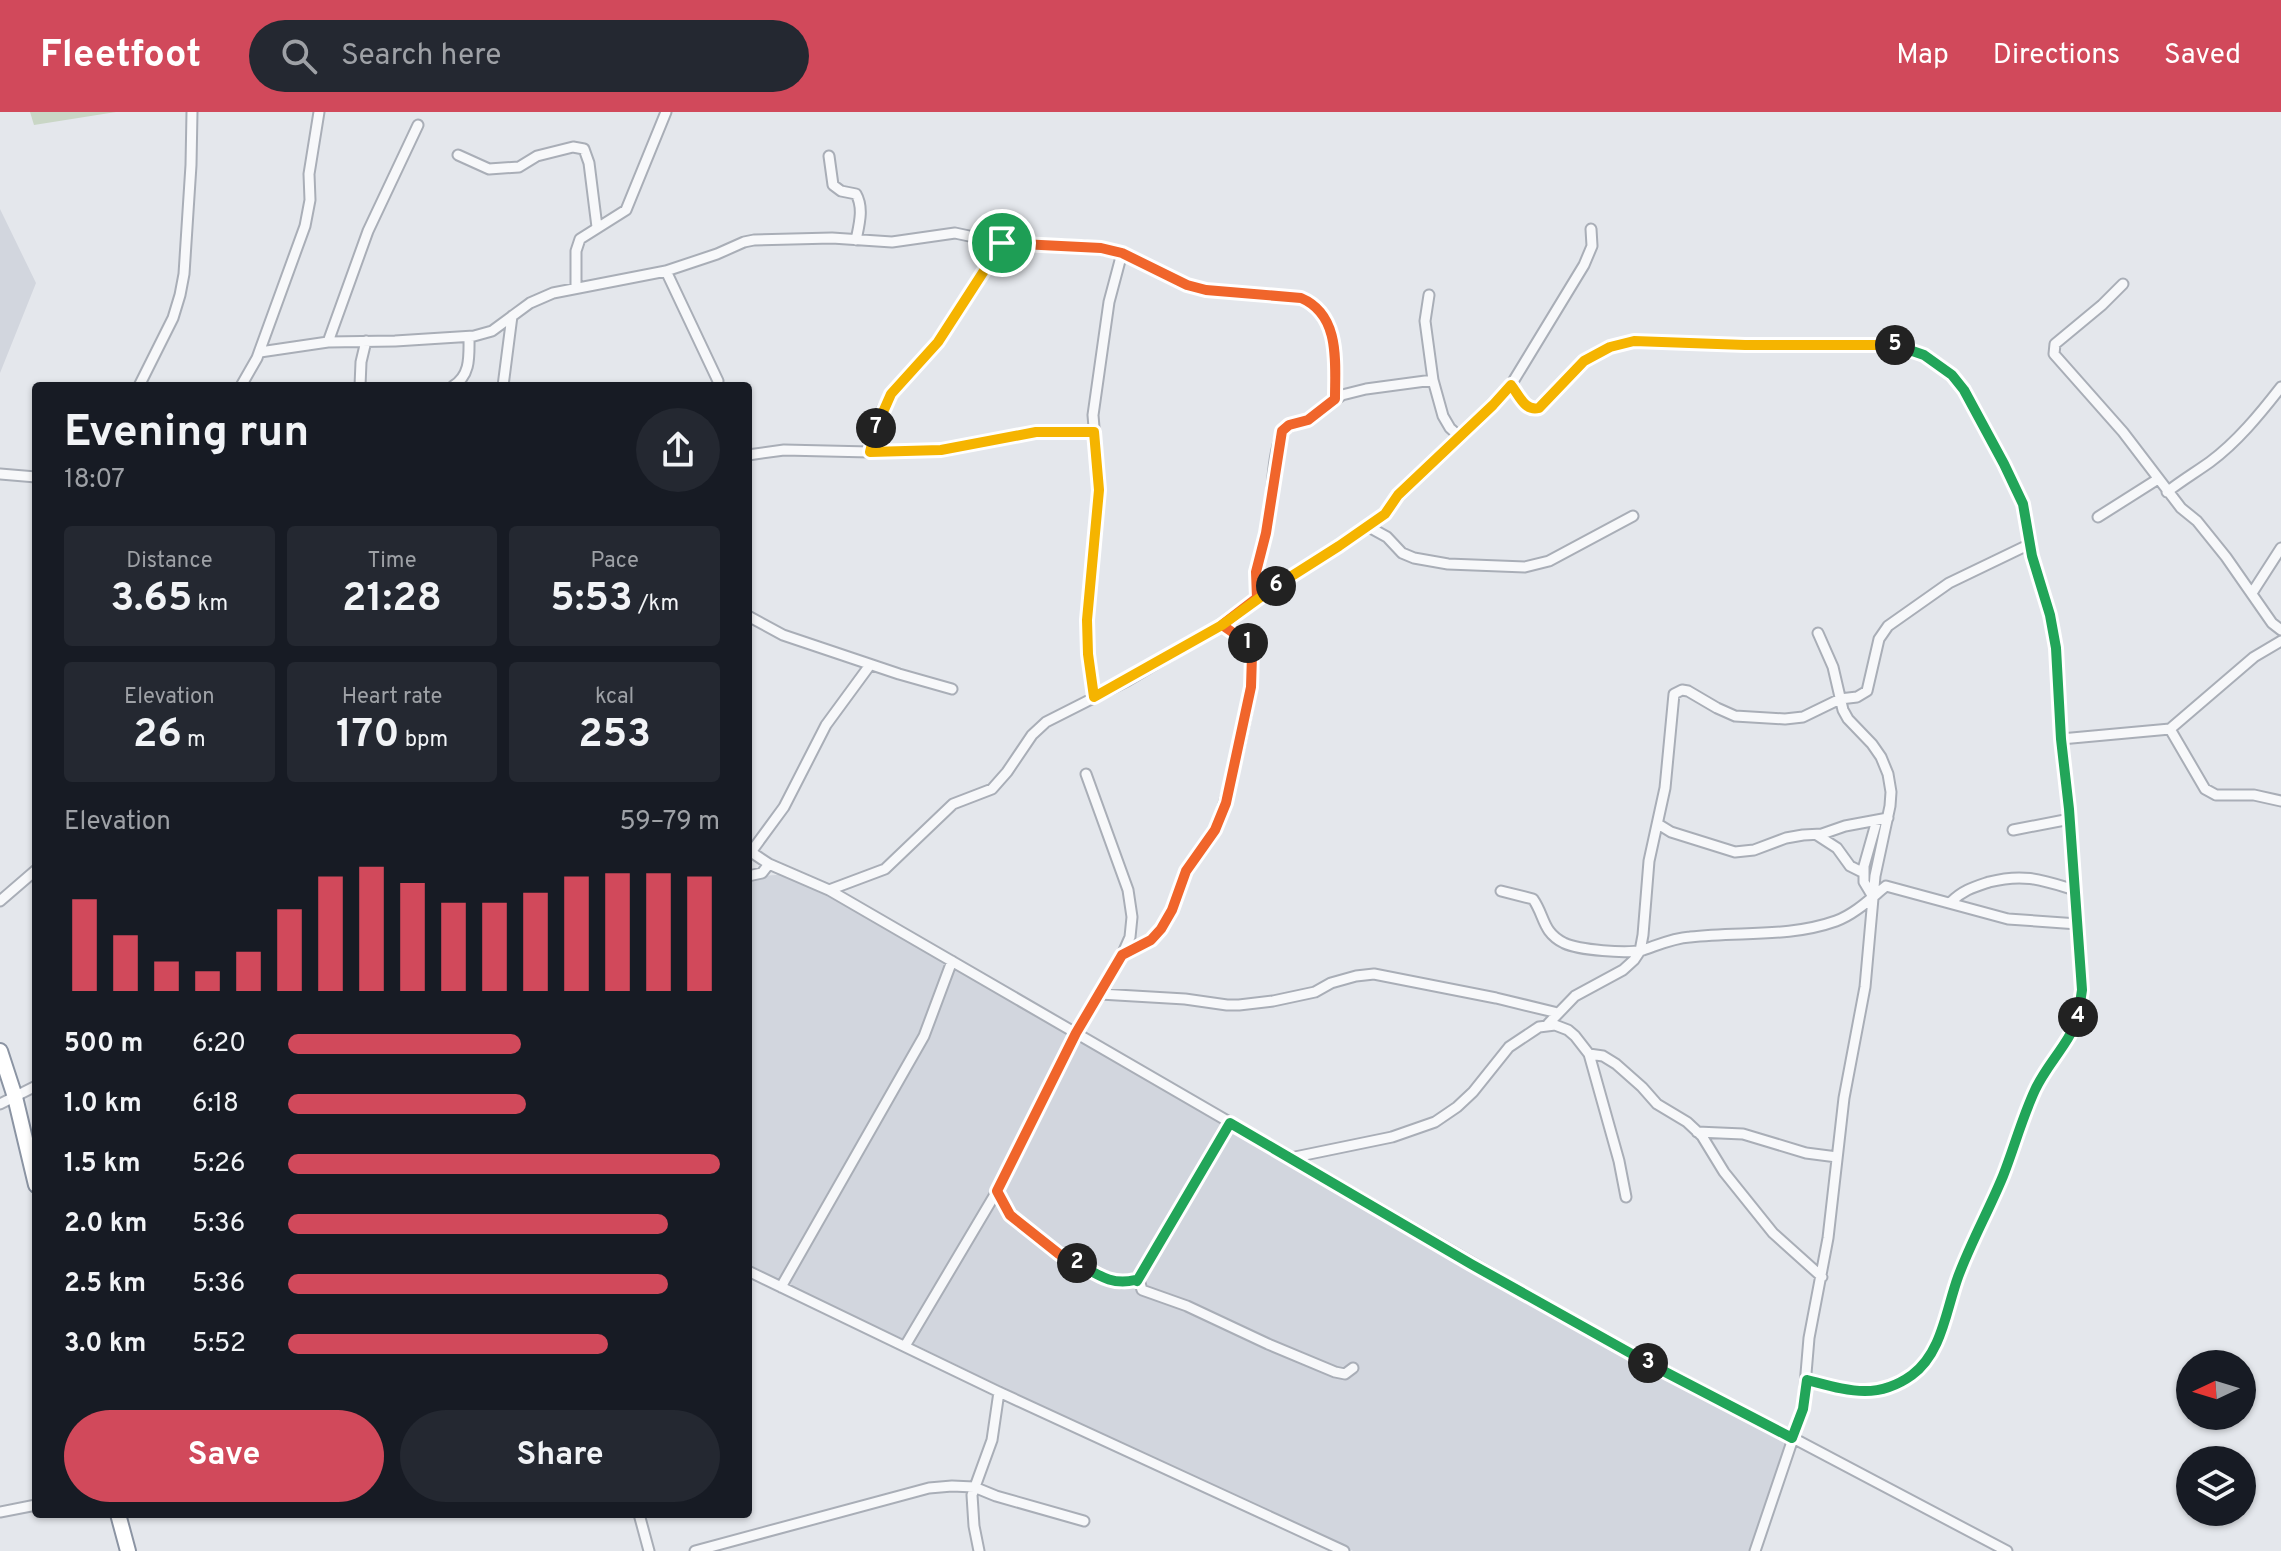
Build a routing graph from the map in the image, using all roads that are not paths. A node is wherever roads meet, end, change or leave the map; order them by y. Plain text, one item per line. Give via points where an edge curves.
1 (192, 112) edge
2 (319, 112) edge
3 (666, 112) edge
4 (418, 125) dead end
5 (458, 155) dead end
6 (829, 156) dead end
7 (597, 227) junction
8 (1591, 229) dead end
9 (856, 240) junction
10 (1002, 243) junction
11 (1122, 253) junction
12 (666, 271) junction
13 (2123, 284) dead end
14 (576, 288) junction
15 (1429, 295) dead end
16 (512, 316) junction
17 (469, 337) junction
18 (366, 341) junction
19 (328, 342) junction
20 (260, 352) junction
21 (1433, 380) junction
22 (718, 381) dead end
23 (141, 382) edge
24 (243, 382) edge
25 (360, 382) edge
26 (459, 382) edge
27 (504, 382) edge
28 (1511, 385) junction
29 (2281, 387) edge
30 (1335, 399) junction
31 (1094, 432) junction
32 (1460, 437) junction
33 (870, 452) junction
34 (752, 454) edge
35 (0, 474) edge
36 (32, 477) edge
37 (2158, 479) junction
38 (2167, 492) junction
39 (1633, 516) dead end
40 (2098, 517) dead end
41 (1367, 526) junction
42 (2030, 544) junction
43 (2281, 548) edge
44 (2252, 593) junction
45 (1257, 598) junction
46 (752, 618) edge
47 (1222, 625) junction
48 (2281, 630) edge
49 (1818, 633) dead end
50 (2281, 641) edge
51 (870, 665) junction
52 (952, 689) dead end
53 (1094, 697) junction
54 (1840, 699) junction
55 (2170, 729) junction
56 (2061, 739) junction
57 (1086, 774) dead end
58 (2281, 801) edge
59 (1882, 819) junction
60 (2070, 819) junction
61 (1658, 824) junction
62 (2013, 830) dead end
63 (1817, 835) junction
64 (752, 848) edge
65 (752, 852) edge
66 (769, 864) junction
67 (32, 873) edge
68 (1864, 873) junction
69 (752, 875) edge
70 (829, 890) junction
71 (2075, 890) junction
72 (1501, 891) dead end
73 (1873, 897) junction
74 (0, 901) edge
75 (1951, 902) junction
76 (2078, 924) junction
77 (1640, 951) junction
78 (1122, 955) junction
79 (952, 961) junction
80 (1100, 994) junction
81 (1558, 1013) junction
82 (1548, 1024) junction
83 (1076, 1033) junction
84 (0, 1051) edge
85 (1589, 1054) junction
86 (32, 1088) edge
87 (15, 1097) junction
88 (0, 1104) edge
89 (1230, 1123) junction
90 (1697, 1132) junction
91 (1837, 1157) junction
92 (1290, 1158) junction
93 (32, 1168) edge
94 (997, 1191) junction
95 (1626, 1197) dead end
96 (752, 1273) edge
97 (1822, 1277) junction
98 (1137, 1281) junction
99 (781, 1287) junction
100 (905, 1346) junction
101 (1353, 1368) dead end
102 (1807, 1380) junction
103 (999, 1392) junction
104 (1792, 1438) junction
105 (974, 1487) junction
106 (32, 1506) edge
107 (0, 1512) edge
108 (119, 1518) edge
109 (640, 1518) edge
110 (1084, 1521) dead end
111 (128, 1551) edge
112 (649, 1551) edge
113 (695, 1551) edge
114 (979, 1551) edge
115 (1344, 1551) edge
116 (1755, 1551) edge
117 (2007, 1551) edge

1 - 23 street via 184,274 173,318
2 - 20 street via 305,226
3 - 7 street via 626,210
4 - 19 street via 368,231
5 - 7 street via 489,169 519,167 537,156 573,147 584,149
6 - 9 street via 833,185 859,199
7 - 14 street via 580,239
8 - 28 street via 1592,246 1584,265
9 - 10 street via 892,242 955,233
9 - 12 street via 749,241
10 - 11 street
10 - 33 street via 938,342 891,394
11 - 30 street via 1206,290 1309,302 1332,332
11 - 31 street via 1109,302
12 - 14 street
12 - 22 street
13 - 37 street via 2053,351
14 - 16 street via 530,303
15 - 21 street via 1425,321
16 - 17 street via 492,331
16 - 27 street
17 - 18 street
17 - 26 street via 466,372
18 - 19 street
18 - 25 street
19 - 20 street
20 - 24 street
21 - 30 street
21 - 32 street via 1443,416
28 - 32 street
28 - 42 street via 1527,407 1539,408 1584,361 1634,341 1902,346 1940,365 1964,390 2018,492
29 - 38 street via 2211,462
30 - 45 street via 1308,420 1282,431 1256,572
31 - 33 street via 1036,432 941,450
31 - 53 street via 1099,490 1087,620
32 - 41 street
33 - 34 street
35 - 36 street
37 - 38 street
37 - 40 street
38 - 44 street via 2197,521
39 - 41 street via 1549,561 1525,567 1414,558
41 - 45 street
42 - 54 street via 1949,583 1888,626 1879,639 1867,691
42 - 56 street via 2056,648
43 - 44 street
44 - 48 street
45 - 47 street
46 - 51 street via 783,635
47 - 53 street
47 - 78 street via 1248,643 1252,655 1251,687 1226,803 1215,830 1186,871 1167,920 1151,940
49 - 54 street
50 - 55 street via 2254,657
51 - 52 street
51 - 64 street via 826,725 784,807
53 - 70 street via 1046,722 996,785 953,804 885,869
54 - 59 street via 1848,719 1872,744 1888,774 1891,792
54 - 61 street via 1803,717 1765,719 1728,714 1688,691 1676,692
55 - 56 street
55 - 58 street via 2205,789 2216,795
56 - 60 street
57 - 78 street via 1131,904 1132,927
59 - 63 street
59 - 68 street
59 - 73 street
60 - 62 street
60 - 71 street
61 - 63 street via 1735,852
61 - 77 street
63 - 68 street
65 - 66 street
66 - 69 street
66 - 70 street
67 - 74 street
68 - 73 street
70 - 79 street
71 - 75 street via 2011,876 1962,891
71 - 76 street
72 - 77 street via 1533,899 1548,931 1566,944
73 - 75 street via 1886,886
73 - 77 street via 1855,912 1816,927 1687,937
73 - 91 street via 1865,987
75 - 76 street via 2008,919
76 - 102 street via 2079,1015 2034,1092 1966,1256 1935,1348 1913,1374 1877,1391
77 - 81 street via 1623,970 1575,996
78 - 80 street
79 - 83 street
79 - 99 street via 924,1036
80 - 81 street via 1239,1005 1315,992 1374,974
80 - 83 street
81 - 82 street
82 - 85 street via 1568,1030
82 - 92 street via 1509,1047 1473,1092 1435,1122 1392,1137
83 - 89 street
83 - 94 street
84 - 87 highway
85 - 90 street via 1616,1064 1657,1104
85 - 95 street
86 - 87 street
87 - 88 street
87 - 93 highway
89 - 92 street
89 - 98 street
90 - 91 street via 1743,1134
90 - 97 street via 1773,1233
91 - 97 street
92 - 104 street via 1590,1331
94 - 98 street via 1010,1215 1059,1254 1109,1280
94 - 100 street
96 - 99 street
97 - 102 street via 1809,1338
98 - 101 street via 1142,1290 1320,1366 1345,1374
99 - 100 street
100 - 103 street
102 - 104 street
103 - 105 street via 992,1440
103 - 115 street
104 - 116 street
104 - 117 street
105 - 110 street
105 - 113 street via 929,1488
105 - 114 street via 971,1505
106 - 107 street
108 - 111 highway
109 - 112 street

